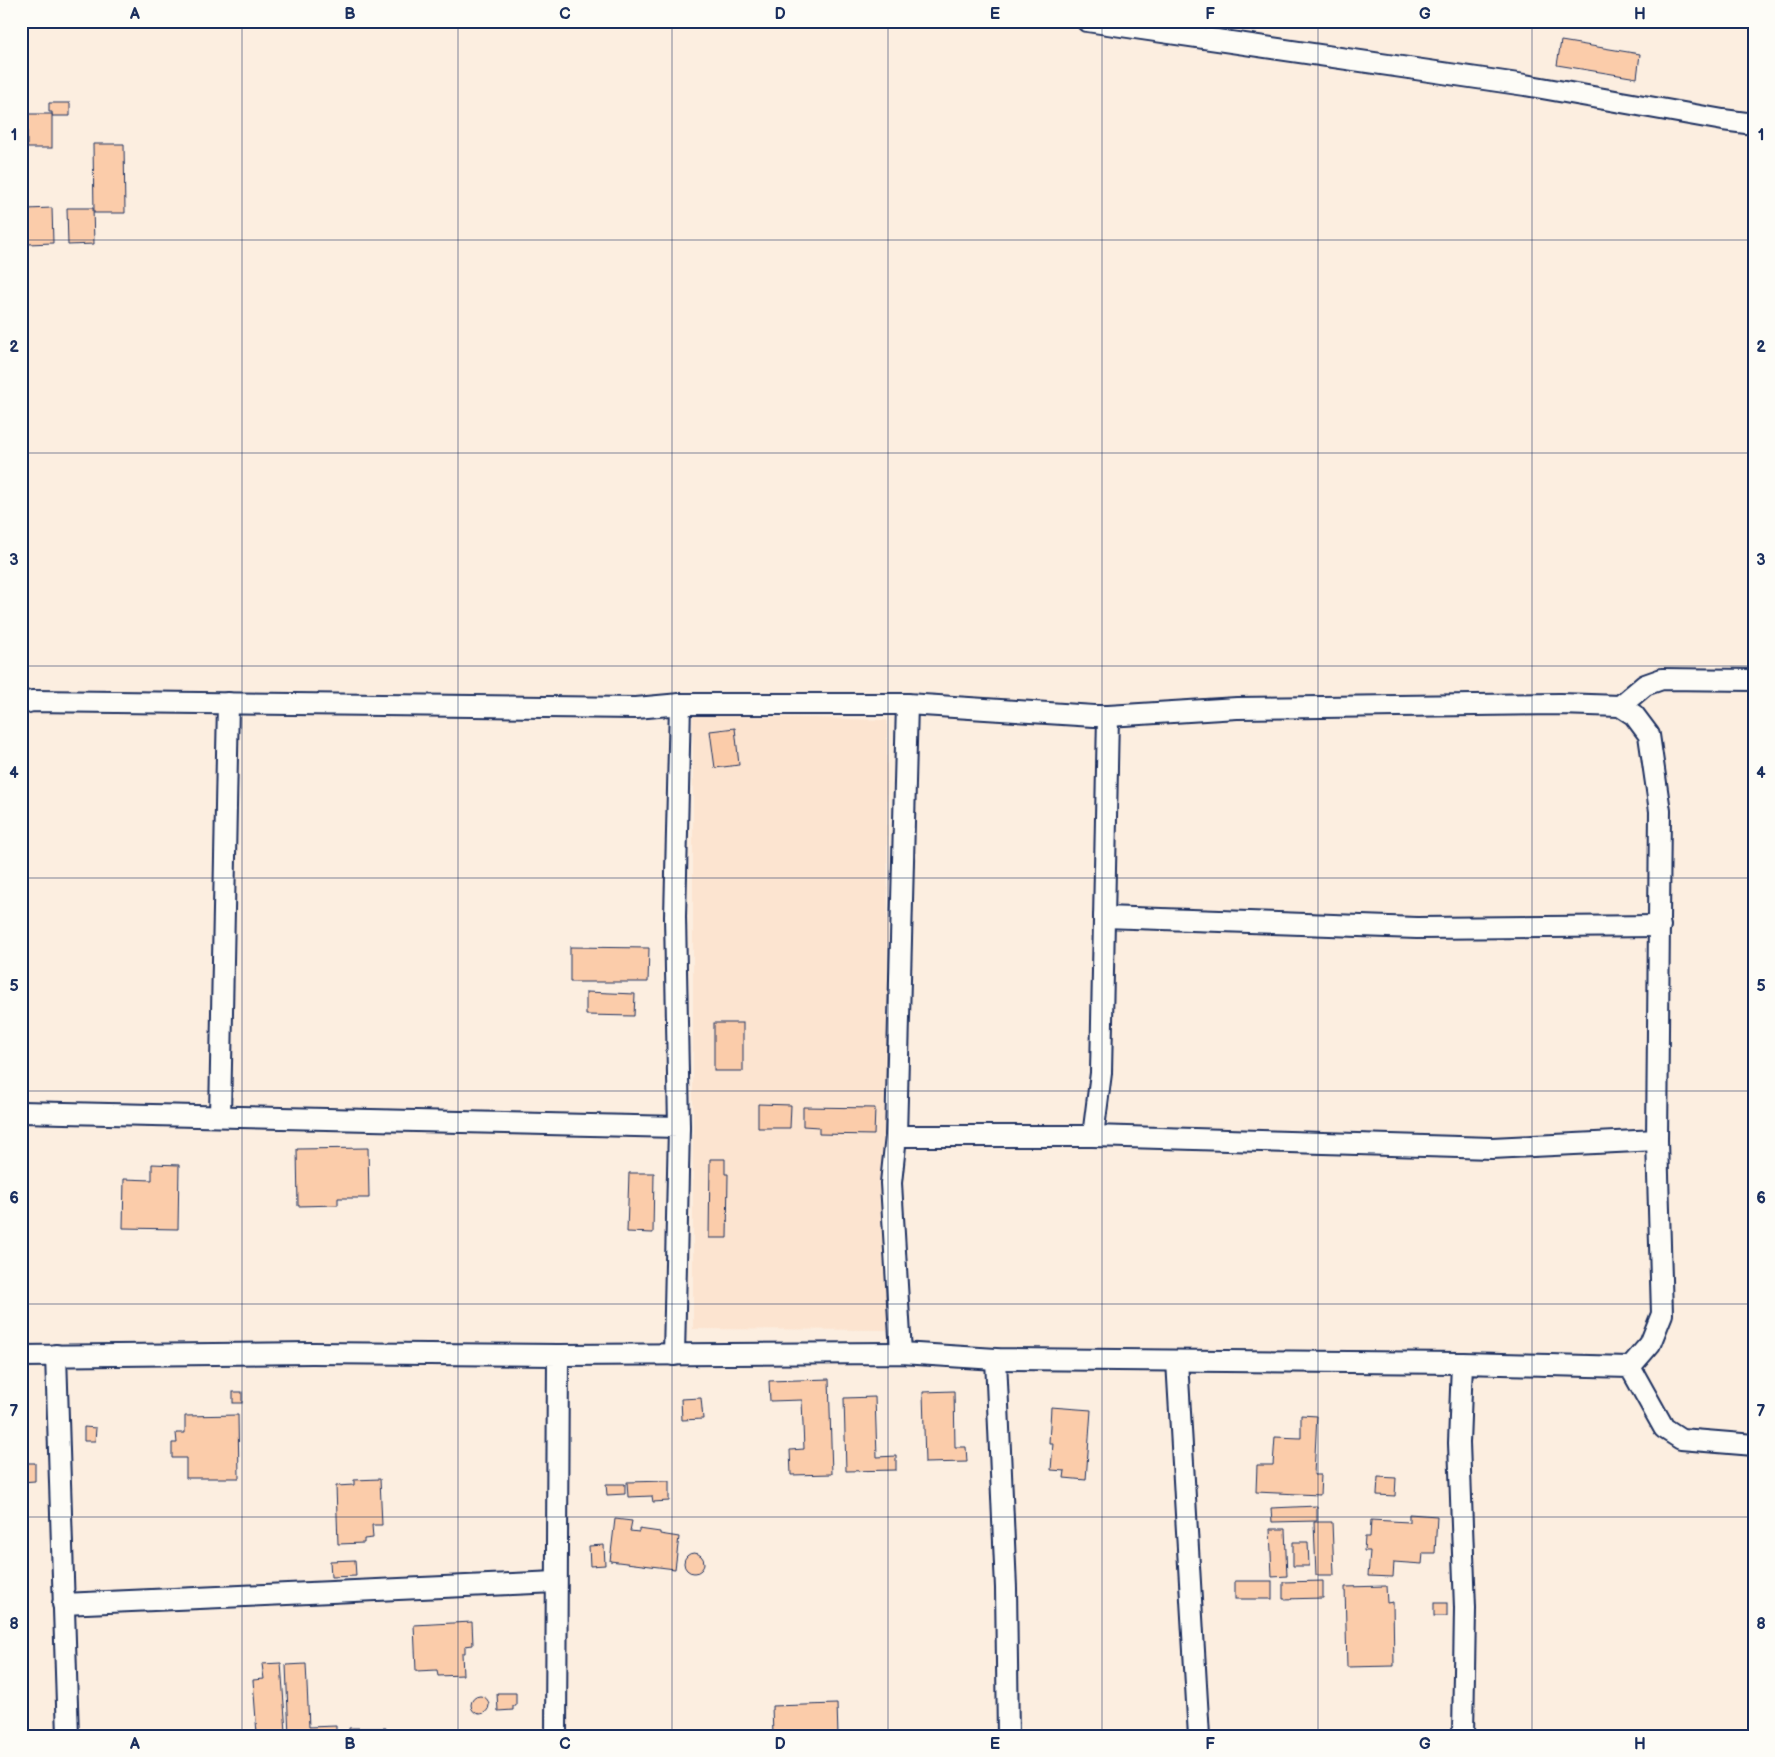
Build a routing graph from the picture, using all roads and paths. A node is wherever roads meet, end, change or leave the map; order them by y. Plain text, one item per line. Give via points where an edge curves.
1 (1087, 21) edge
2 (1754, 124) edge
3 (1754, 680) edge
4 (228, 703) junction
5 (21, 704) edge
6 (680, 704) junction
7 (907, 704) junction
8 (1620, 706) junction
9 (1108, 716) junction
10 (1104, 917) junction
11 (1660, 926) junction
12 (21, 1112) edge
13 (220, 1116) junction
14 (679, 1127) junction
15 (896, 1136) junction
16 (1093, 1136) junction
17 (1658, 1140) junction
18 (901, 1353) junction
19 (56, 1355) junction
20 (674, 1355) junction
21 (21, 1356) edge
22 (558, 1356) junction
23 (996, 1359) junction
24 (1177, 1361) junction
25 (1462, 1363) junction
26 (1630, 1368) junction
27 (1754, 1446) edge
28 (556, 1582) junction
29 (63, 1604) junction
30 (68, 1736) edge
31 (556, 1736) edge
32 (1008, 1736) edge
33 (1200, 1736) edge
34 (1463, 1736) edge

1 - 2 street via 1525,85
3 - 8 street via 1662,679 1645,686
4 - 5 street via 32,701
4 - 6 street via 636,708
4 - 13 street
6 - 7 street
6 - 14 street via 675,917
7 - 9 street
7 - 15 street
8 - 9 street via 1237,708
8 - 11 street via 1634,716 1648,736 1660,811
9 - 10 street
10 - 11 street via 1417,928
10 - 16 street via 1101,1073
11 - 17 street
12 - 13 street
13 - 14 street
14 - 20 street
15 - 16 street
15 - 18 street via 891,1183
16 - 17 street via 1492,1148
17 - 26 street via 1662,1314 1650,1344
18 - 20 street
18 - 23 street
19 - 21 street
19 - 22 street via 322,1353
19 - 29 street
20 - 22 street
22 - 28 street
23 - 24 street
23 - 32 street via 1006,1588
24 - 25 street
24 - 33 street
25 - 26 street
25 - 34 street via 1459,1422 1465,1608
26 - 27 street via 1664,1428 1681,1439
28 - 29 street
28 - 31 street
29 - 30 street

